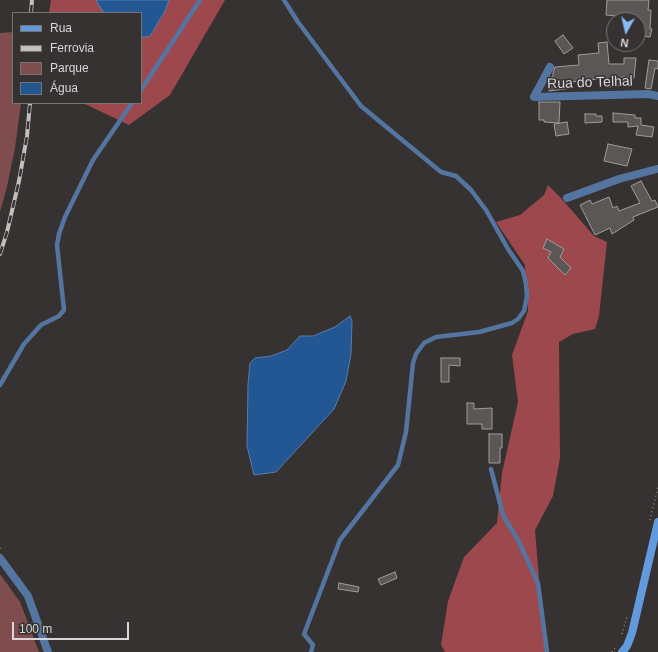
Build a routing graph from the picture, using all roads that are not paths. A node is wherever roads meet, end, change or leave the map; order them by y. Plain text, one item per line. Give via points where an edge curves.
1 (200, 0) edge
2 (284, 0) edge
3 (550, 67) dead end
4 (142, 88) edge
5 (658, 96) edge
6 (131, 104) edge
7 (658, 160) edge
8 (658, 169) edge
9 (567, 198) dead end
10 (0, 384) edge
11 (491, 469) dead end
12 (658, 522) edge
13 (0, 558) edge
14 (619, 649) edge
15 (48, 652) edge
16 (311, 652) edge
17 (547, 652) edge

1 - 4 lane
2 - 16 lane via 361,106 441,172 456,176 471,190 523,271 526,290 524,311 512,323 479,332 436,337 424,343 416,354 406,432 398,465 340,540 304,634 313,645
3 - 5 street, Rua do Telhal via 534,98 648,94
6 - 10 lane via 93,160 59,234 57,245 64,310 59,316 41,325 24,344
7 - 8 street
8 - 9 street via 619,179
11 - 17 lane via 503,515 538,583
12 - 14 main road via 632,633 627,646
13 - 15 street via 28,596

